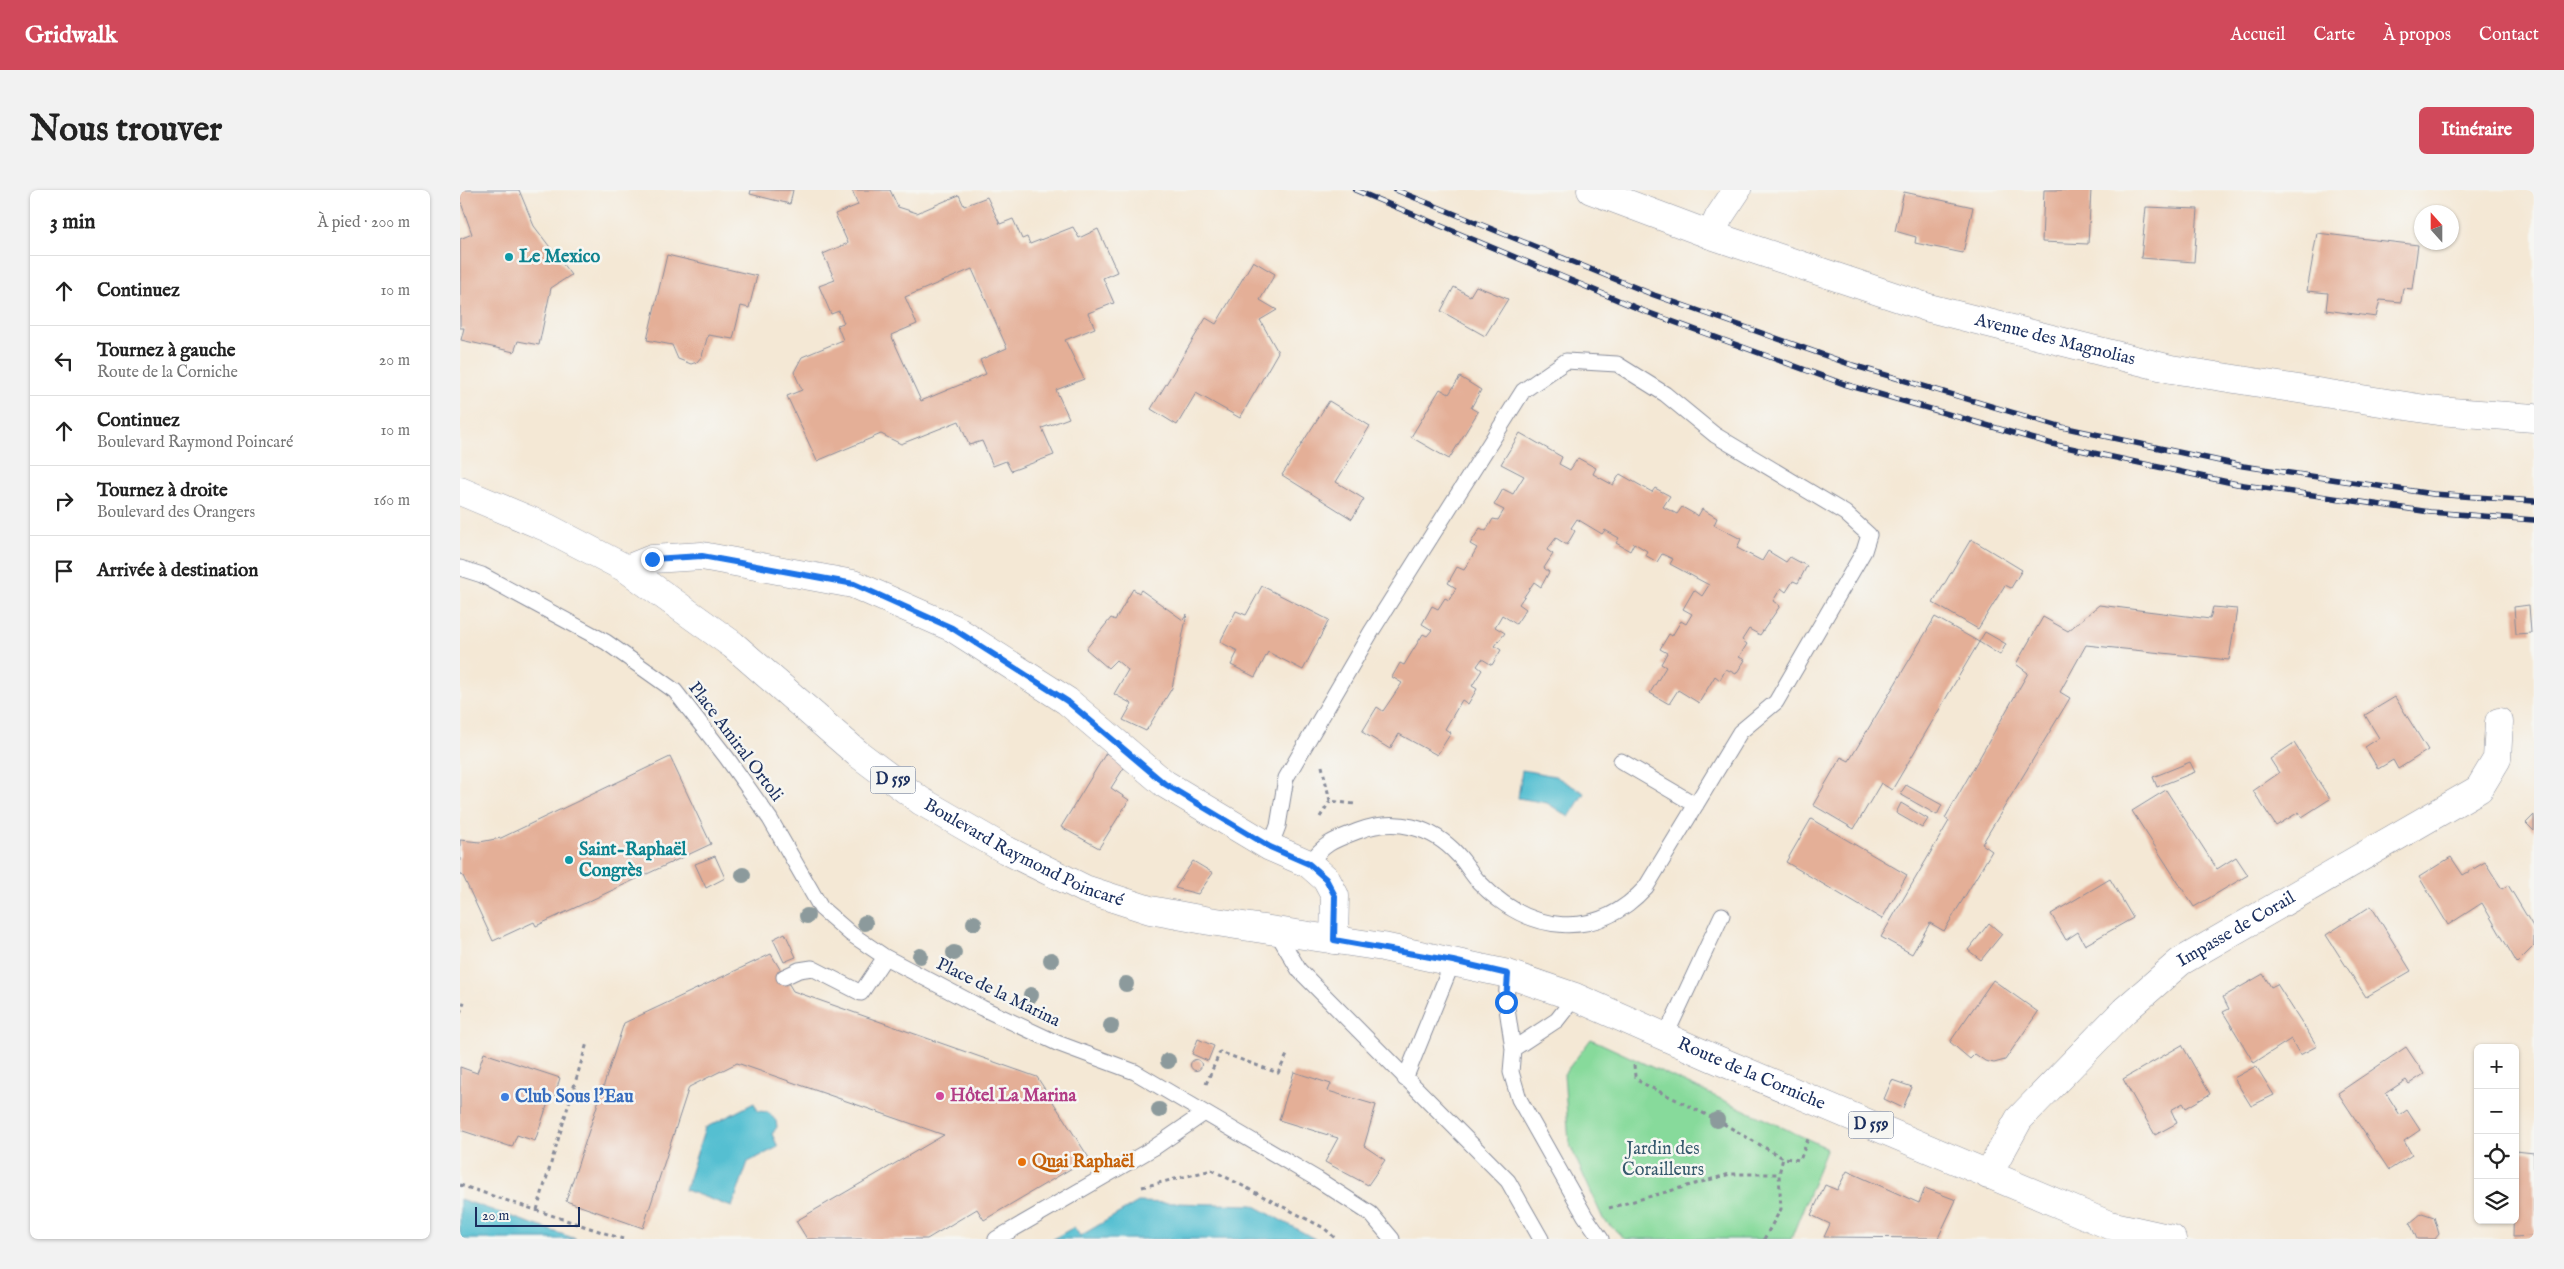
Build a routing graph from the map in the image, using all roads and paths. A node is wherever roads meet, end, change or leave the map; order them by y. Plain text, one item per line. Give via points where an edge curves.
1 (1591, 190) edge
2 (1737, 190) edge
3 (1711, 235) junction
4 (2534, 418) edge
5 (460, 491) edge
6 (460, 568) edge
7 (628, 569) junction
8 (2499, 722) dead end
9 (1302, 750) junction
10 (1621, 761) dead end
11 (1696, 805) junction
12 (1384, 825) junction
13 (1270, 847) junction
14 (1309, 864) junction
15 (802, 873) joint
16 (1722, 915) dead end
17 (1276, 931) junction
18 (1334, 940) junction
19 (1383, 947) joint
20 (886, 957) junction
21 (1453, 961) junction
22 (1508, 974) junction
23 (784, 976) dead end
24 (1575, 997) junction
25 (465, 999) dead end
26 (460, 1013) edge
27 (1665, 1037) junction
28 (587, 1043) dead end
29 (1512, 1049) junction
30 (1288, 1053) dead end
31 (1634, 1065) dead end
32 (1405, 1079) junction
33 (1197, 1110) junction
34 (1808, 1139) dead end
35 (1783, 1158) junction
36 (1109, 1172) junction
37 (1779, 1174) junction
38 (1988, 1175) junction
39 (460, 1185) edge
40 (537, 1210) junction
41 (1599, 1211) dead end
42 (623, 1239) edge
43 (996, 1239) edge
44 (1336, 1239) edge
45 (1392, 1239) edge
46 (1542, 1239) edge
47 (1601, 1239) edge
48 (1764, 1239) edge
49 (2172, 1239) edge

1 - 3 street, Avenue des Magnolias
2 - 3 street
3 - 4 street, Avenue des Magnolias via 1930,308 2171,368 2438,411
5 - 7 street, Boulevard Raymond Poincaré / D 559 via 548,528
6 - 15 lane, Place Amiral Ortoli via 482,576 606,642 675,691 770,819
7 - 13 street via 652,559 702,556 854,584 952,628 1067,701 1165,784
7 - 17 street, Boulevard Raymond Poincaré / D 559 via 733,645 857,753 921,801 1006,850 1085,889 1150,910
8 - 38 street, Impasse de Corail via 2497,759 2479,789 2180,962 2124,1011 2019,1119
9 - 11 lane via 1371,632 1523,391 1566,361 1617,364 1664,394 1715,434 1844,513 1868,535 1864,551 1776,702 1740,732
9 - 12 path via 1320,762 1325,771 1330,801 1363,806 1377,814
9 - 13 lane via 1286,778 1278,826
10 - 11 lane
11 - 12 lane via 1646,887 1631,903 1605,919 1580,926 1550,924 1520,912 1479,882 1458,854 1438,838 1416,827
12 - 14 lane via 1371,826 1321,848
13 - 14 street
14 - 18 street via 1326,879 1335,896
15 - 20 lane, Place de la Marina via 821,908 851,934
16 - 27 lane
17 - 18 street, Boulevard Raymond Poincaré / D 559
17 - 32 lane via 1299,970
18 - 19 street, Boulevard Raymond Poincaré / D 559
19 - 21 street, Route de la Corniche / D 559
20 - 23 lane via 861,993 812,968
20 - 33 lane, Place de la Marina via 1057,1043 1135,1072
21 - 22 street, Route de la Corniche / D 559
21 - 32 lane
22 - 24 street, Route de la Corniche / D 559
22 - 29 lane via 1506,1002
24 - 27 street, Route de la Corniche / D 559
24 - 29 lane via 1557,1020
25 - 26 path
27 - 38 street, Route de la Corniche / D 559
28 - 40 path
29 - 47 lane via 1511,1072 1519,1100
30 - 33 path via 1278,1073 1218,1052
31 - 35 path via 1635,1076 1640,1082 1717,1120
32 - 46 lane via 1508,1182
33 - 36 lane via 1154,1147
33 - 45 lane, Place de la Marina via 1371,1214
34 - 35 path via 1800,1160
35 - 37 path
36 - 43 lane
36 - 44 path via 1140,1188 1212,1170 1324,1228
37 - 41 path via 1730,1174
37 - 48 path via 1781,1209
38 - 49 street, Route de la Corniche / D 559 via 2109,1225
39 - 40 path
40 - 42 path

